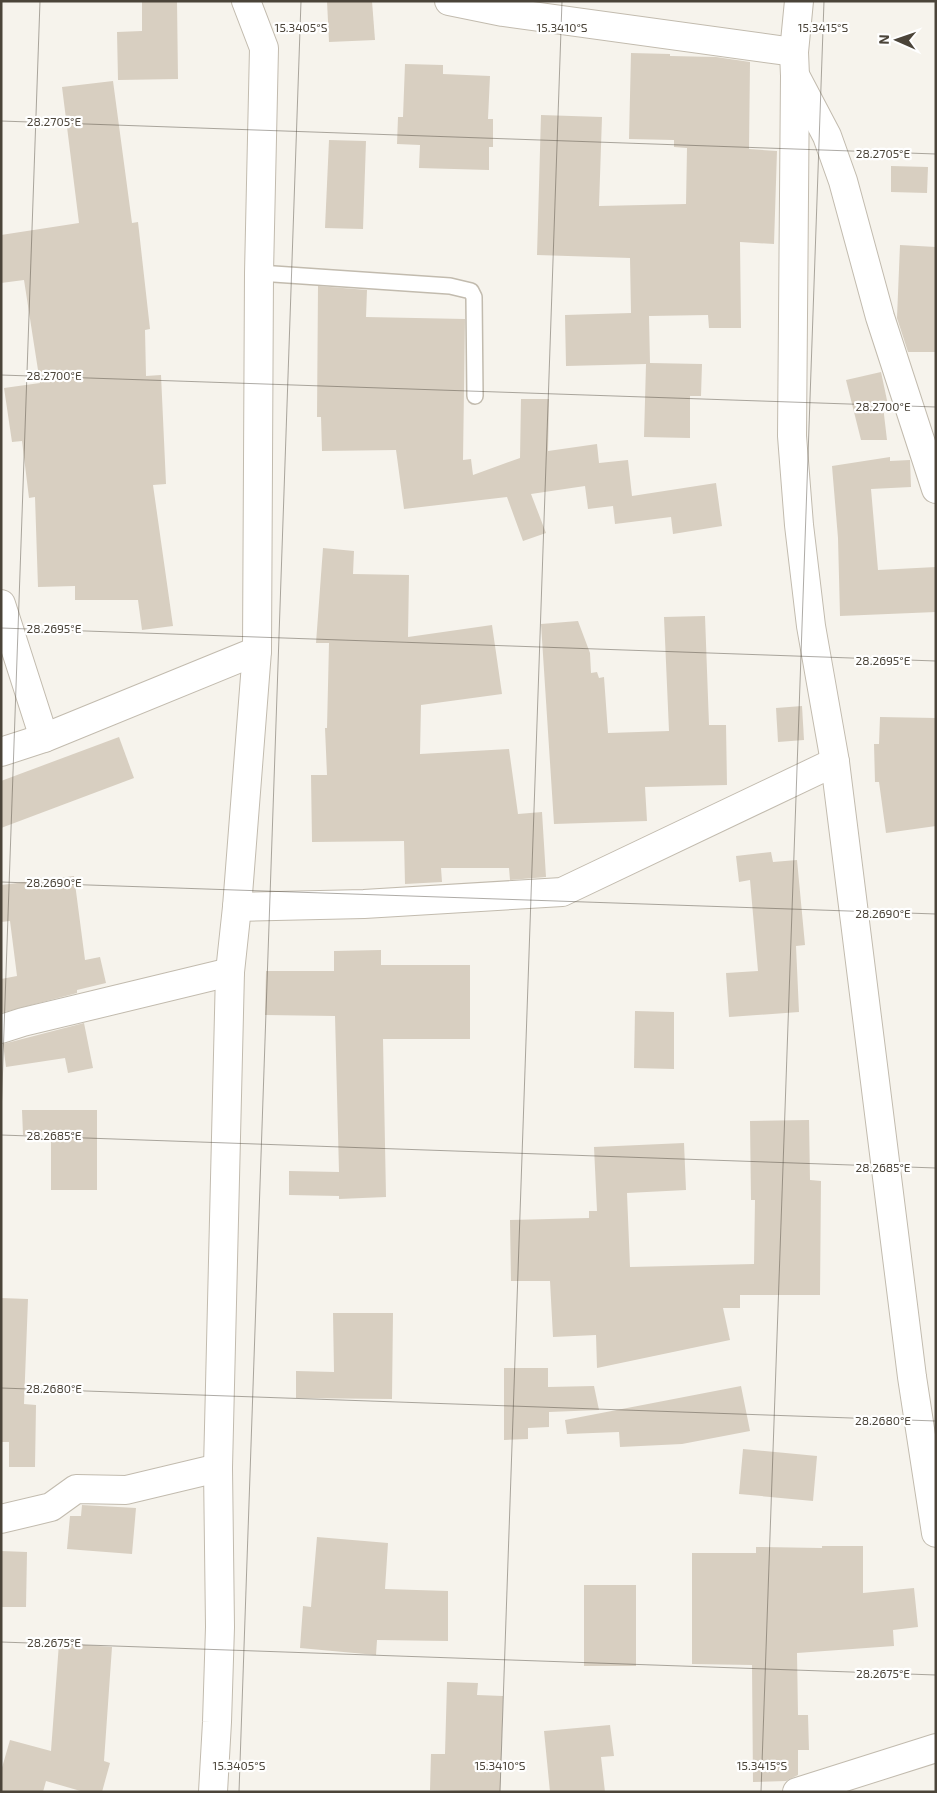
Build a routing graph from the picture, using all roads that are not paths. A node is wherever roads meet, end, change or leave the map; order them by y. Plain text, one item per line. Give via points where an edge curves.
1 (246, 1) edge
2 (449, 1) edge
3 (799, 1) edge
4 (794, 64) junction
5 (260, 273) junction
6 (474, 396) dead end
7 (936, 489) edge
8 (1, 604) edge
9 (257, 651) junction
10 (44, 738) junction
11 (1, 752) edge
12 (835, 762) junction
13 (237, 907) junction
14 (230, 972) junction
15 (1, 1029) edge
16 (218, 1468) junction
17 (1, 1519) edge
18 (936, 1533) edge
19 (936, 1748) edge
20 (212, 1792) edge
21 (797, 1792) edge

1 - 5 street via 264,48
2 - 4 street
3 - 4 street
4 - 7 street via 827,136 843,181 880,317
4 - 12 street via 792,436 811,626
5 - 6 lane via 450,286 471,291 474,296
5 - 9 street
8 - 10 street
9 - 10 street
9 - 13 street
10 - 11 street
12 - 13 street via 562,892 364,904
12 - 18 street via 912,1377
13 - 14 street
14 - 15 street
14 - 16 street
16 - 17 street via 126,1490 76,1489 51,1507
16 - 20 street via 220,1627
19 - 21 street

